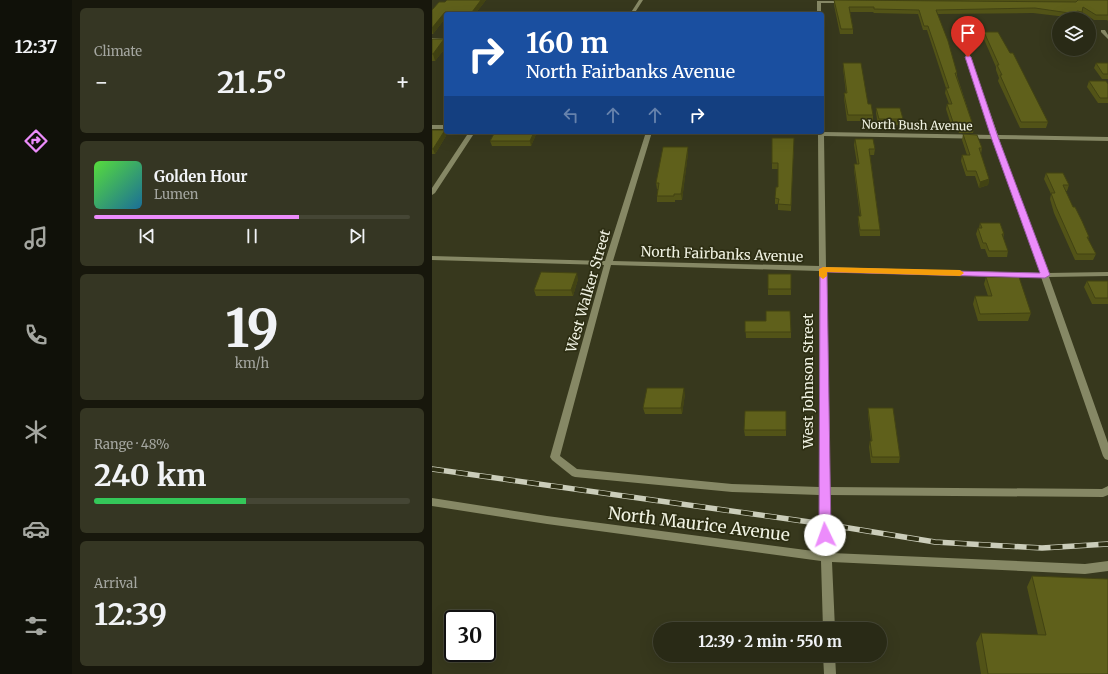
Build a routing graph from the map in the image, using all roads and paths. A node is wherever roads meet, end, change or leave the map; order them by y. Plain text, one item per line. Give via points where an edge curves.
1 (641, 0) edge
2 (850, 2) edge
3 (633, 12) edge
4 (819, 12) edge
5 (959, 30) dead end
6 (1103, 31) dead end
7 (1108, 38) edge
8 (432, 39) edge
9 (444, 40) edge
10 (432, 127) edge
11 (444, 127) edge
12 (824, 133) edge
13 (471, 134) edge
14 (648, 134) edge
15 (821, 134) edge
16 (994, 137) junction
17 (1108, 139) edge
18 (432, 193) edge
19 (432, 258) edge
20 (608, 264) junction
21 (823, 269) junction
22 (1108, 274) edge
23 (1045, 275) junction
24 (1108, 456) edge
25 (1108, 490) edge
26 (824, 491) junction
27 (432, 502) edge
28 (827, 557) junction
29 (1108, 566) edge
30 (829, 622) edge
31 (830, 662) edge
32 (830, 674) edge

1 - 3 street
2 - 4 street via 819,2
5 - 16 street
6 - 7 street
8 - 9 street
10 - 11 street
12 - 16 street, North Bush Avenue
13 - 18 street
14 - 20 street, West Walker Street
15 - 21 street, West Johnson Street
16 - 17 street, North Bush Avenue
16 - 23 street
19 - 20 street, North Fairbanks Avenue
20 - 21 street, North Fairbanks Avenue
20 - 26 street, West Walker Street via 555,457 575,473 732,488
21 - 23 street, North Fairbanks Avenue
21 - 26 street, West Johnson Street
22 - 23 street, North Fairbanks Avenue
23 - 24 street
25 - 26 street via 1103,493
26 - 28 street, West Johnson Street
27 - 28 street, North Maurice Avenue
28 - 29 street, North Maurice Avenue via 1085,569
28 - 30 street, West Johnson Street
31 - 32 street

